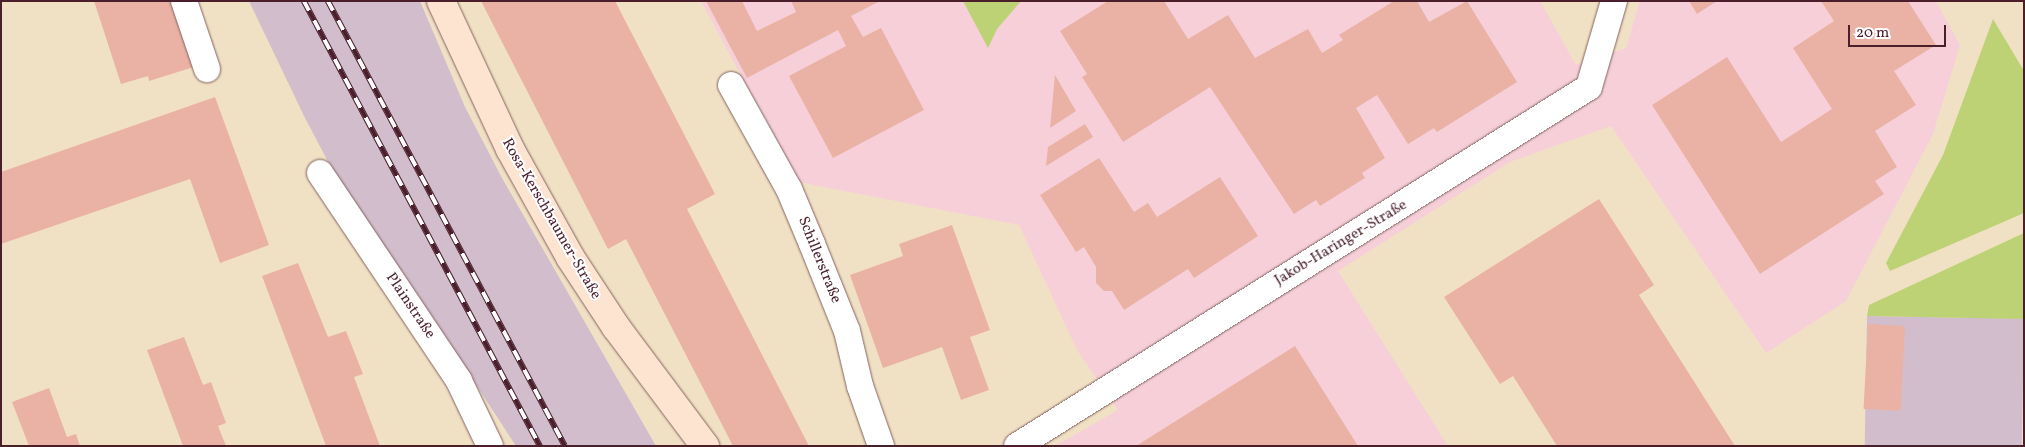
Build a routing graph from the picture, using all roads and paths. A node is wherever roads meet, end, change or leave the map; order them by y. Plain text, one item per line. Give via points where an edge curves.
1 (184, 1) edge
2 (441, 1) edge
3 (1614, 1) edge
4 (207, 69) dead end
5 (731, 85) dead end
6 (320, 173) dead end
7 (490, 446) edge
8 (705, 446) edge
9 (881, 446) edge
10 (1017, 446) edge

1 - 4 street
2 - 8 main road, Rosa-Kerschbaumer-Straße via 510,149 570,257 616,326
3 - 10 street, Jakob-Haringer-Straße via 1589,87
5 - 9 street, Schillerstraße via 789,189 847,331 860,386
6 - 7 street, Plainstraße via 459,381

